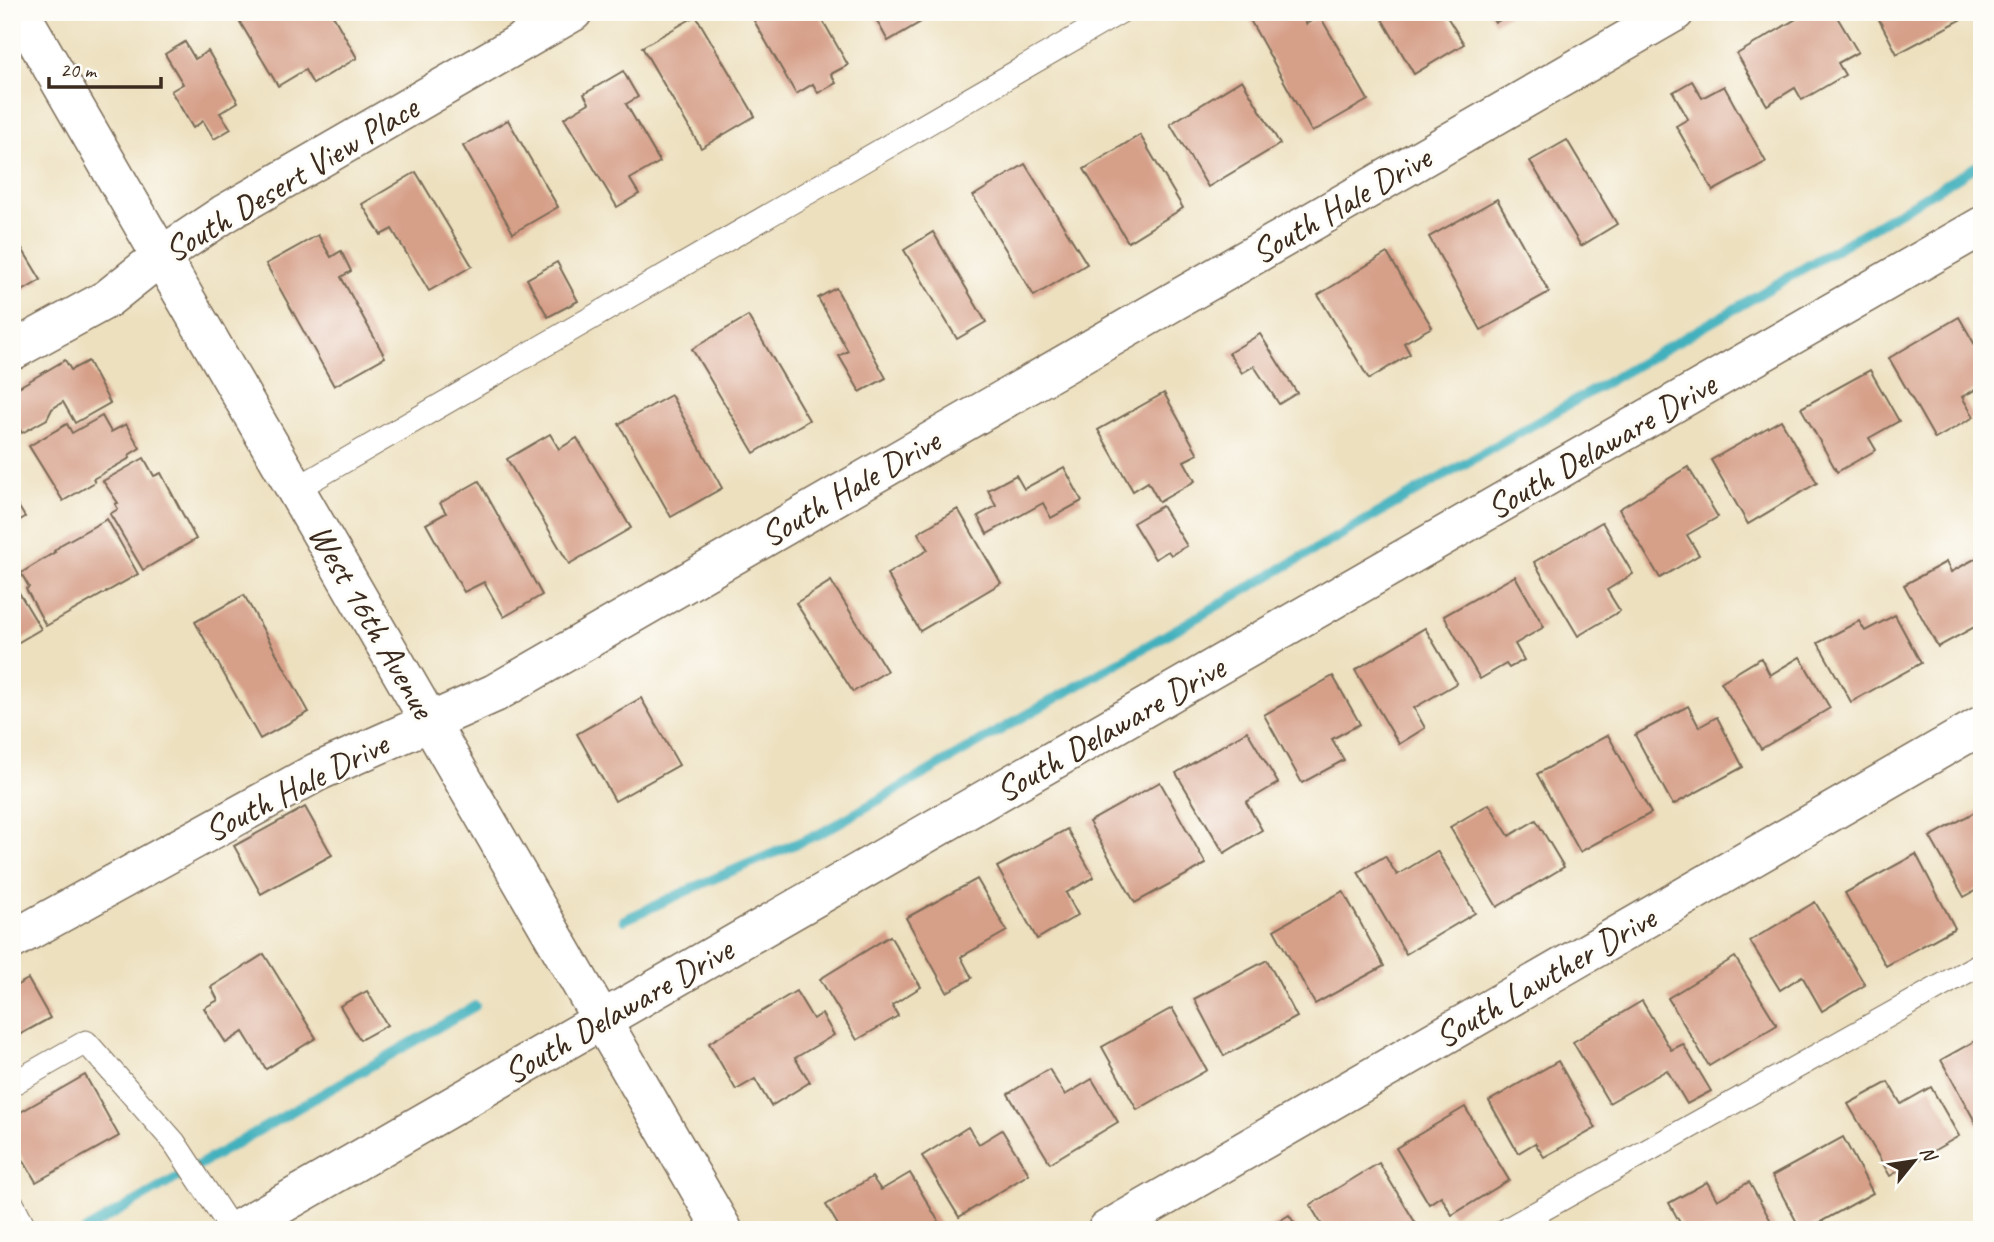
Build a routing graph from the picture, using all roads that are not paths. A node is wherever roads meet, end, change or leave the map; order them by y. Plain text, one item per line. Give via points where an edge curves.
1 (20, 12) edge
2 (573, 12) edge
3 (1120, 12) edge
4 (1675, 12) edge
5 (1982, 226) edge
6 (161, 256) junction
7 (12, 351) edge
8 (296, 489) junction
9 (430, 721) junction
10 (1982, 725) edge
11 (12, 940) edge
12 (1982, 963) edge
13 (601, 1021) junction
14 (12, 1084) edge
15 (12, 1203) edge
16 (26, 1230) edge
17 (234, 1230) edge
18 (723, 1230) edge
19 (1107, 1230) edge
20 (1506, 1230) edge

1 - 6 street, West 16th Avenue
2 - 6 street, South Desert View Place via 224,214
3 - 8 lane
4 - 9 street, South Hale Drive via 507,686
5 - 13 street, South Delaware Drive
6 - 7 street, South Desert View Place via 107,299
6 - 8 street, West 16th Avenue
8 - 9 street, West 16th Avenue
9 - 11 street, South Hale Drive via 317,772
9 - 13 street, West 16th Avenue
10 - 19 street, South Lawther Drive
12 - 20 lane
13 - 17 street, South Delaware Drive
13 - 18 street, West 16th Avenue
14 - 17 lane via 86,1042 174,1142
15 - 16 lane

